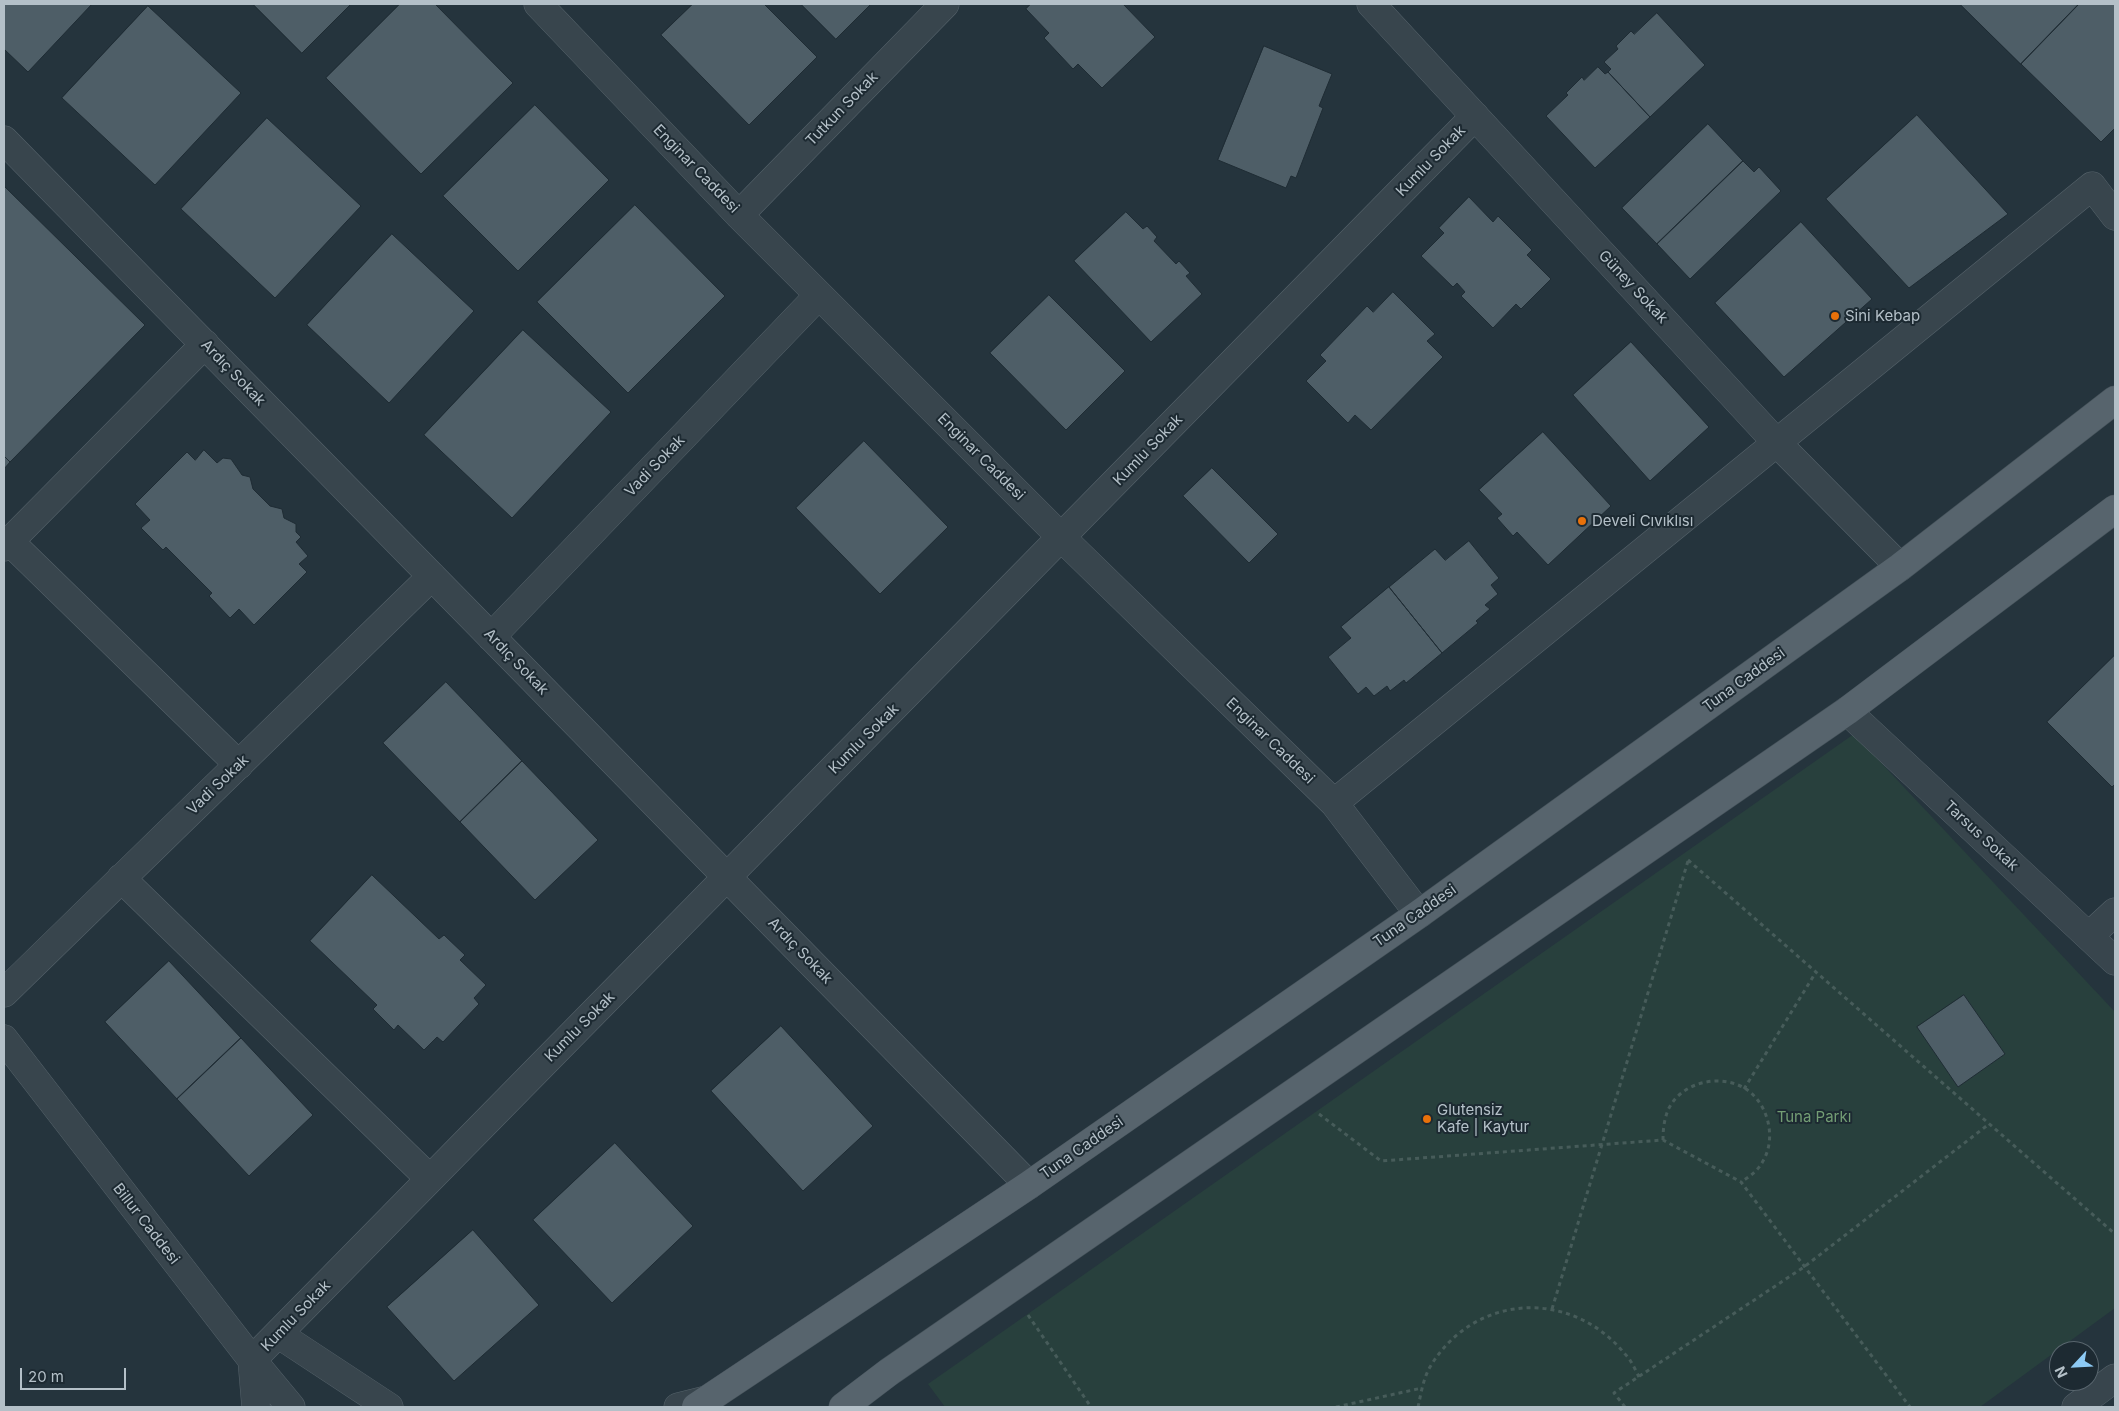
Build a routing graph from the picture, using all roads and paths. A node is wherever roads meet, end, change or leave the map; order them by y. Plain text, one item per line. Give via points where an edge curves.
1 (538, 4) edge
2 (945, 4) edge
3 (1371, 4) edge
4 (1475, 116) junction
5 (4, 140) edge
6 (739, 215) junction
7 (2115, 216) edge
8 (819, 294) junction
9 (205, 344) junction
10 (2115, 400) edge
11 (1776, 442) junction
12 (2115, 509) edge
13 (1062, 538) junction
14 (7, 544) edge
15 (1900, 567) junction
16 (432, 576) junction
17 (491, 637) junction
18 (1847, 711) junction
19 (239, 765) junction
20 (1334, 804) junction
21 (727, 877) junction
22 (121, 878) junction
23 (2115, 912) edge
24 (1420, 914) junction
25 (2089, 936) junction
26 (2115, 961) edge
27 (1816, 972) junction
28 (4, 993) edge
29 (4, 1039) edge
30 (1744, 1089) junction
31 (1293, 1094) junction
32 (1989, 1124) junction
33 (1663, 1140) junction
34 (1602, 1145) junction
35 (430, 1179) junction
36 (1741, 1182) junction
37 (1029, 1185) junction
38 (2115, 1234) edge
39 (1804, 1266) junction
40 (1011, 1289) junction
41 (1552, 1309) junction
42 (278, 1334) junction
43 (252, 1360) junction
44 (1639, 1377) junction
45 (2115, 1378) edge
46 (1422, 1388) junction
47 (701, 1404) edge
48 (256, 1407) edge
49 (291, 1407) edge
50 (388, 1407) edge
51 (678, 1407) edge
52 (842, 1407) edge
53 (1091, 1407) edge
54 (1336, 1407) edge
55 (1418, 1407) edge
56 (1625, 1407) edge
57 (1910, 1407) edge
58 (2076, 1407) edge

1 - 6 street, Enginar Caddesi
2 - 6 street, Tutkun Sokak
3 - 4 street, Güney Sokak
4 - 11 street, Güney Sokak
4 - 13 street, Kumlu Sokak
5 - 9 street, Ardıç Sokak
6 - 8 street, Enginar Caddesi
7 - 11 street via 2092,186
8 - 13 street, Enginar Caddesi
8 - 17 street, Vadi Sokak
9 - 14 street
9 - 16 street, Ardıç Sokak
10 - 15 main road, Tuna Caddesi
11 - 15 street, Güney Sokak
11 - 20 street
12 - 18 main road
13 - 20 street, Enginar Caddesi
13 - 21 street, Kumlu Sokak
14 - 19 street
15 - 24 main road, Tuna Caddesi
16 - 17 street, Ardıç Sokak
16 - 19 street, Vadi Sokak
17 - 21 street, Ardıç Sokak
18 - 25 street, Tarsus Sokak
18 - 31 main road
19 - 22 street, Vadi Sokak
20 - 24 street, Enginar Caddesi
21 - 35 street, Kumlu Sokak
21 - 37 street, Ardıç Sokak
22 - 28 street, Vadi Sokak
22 - 35 street
23 - 25 street
24 - 37 main road, Tuna Caddesi
25 - 26 street, Tarsus Sokak
27 - 30 path
27 - 32 path
27 - 34 path via 1688,861
29 - 43 street, Billur Caddesi
30 - 33 path via 1720,1081 1704,1082 1690,1088 1677,1097 1668,1110
30 - 36 path via 1760,1102 1770,1131 1769,1147 1763,1161
31 - 34 path via 1381,1161
31 - 40 main road
32 - 38 path
32 - 39 path
33 - 34 path
33 - 36 path
34 - 41 path
35 - 42 street, Kumlu Sokak
36 - 39 path
37 - 47 main road, Tuna Caddesi
39 - 44 path
39 - 57 path
40 - 52 main road
40 - 53 path
41 - 44 path via 1588,1321 1609,1336 1627,1355
41 - 46 path via 1511,1309 1486,1316 1445,1347
42 - 43 street, Kumlu Sokak
42 - 50 street
43 - 48 street
43 - 49 street, Billur Caddesi
44 - 56 path via 1614,1393
45 - 58 street
46 - 54 path
46 - 55 path
47 - 51 street

